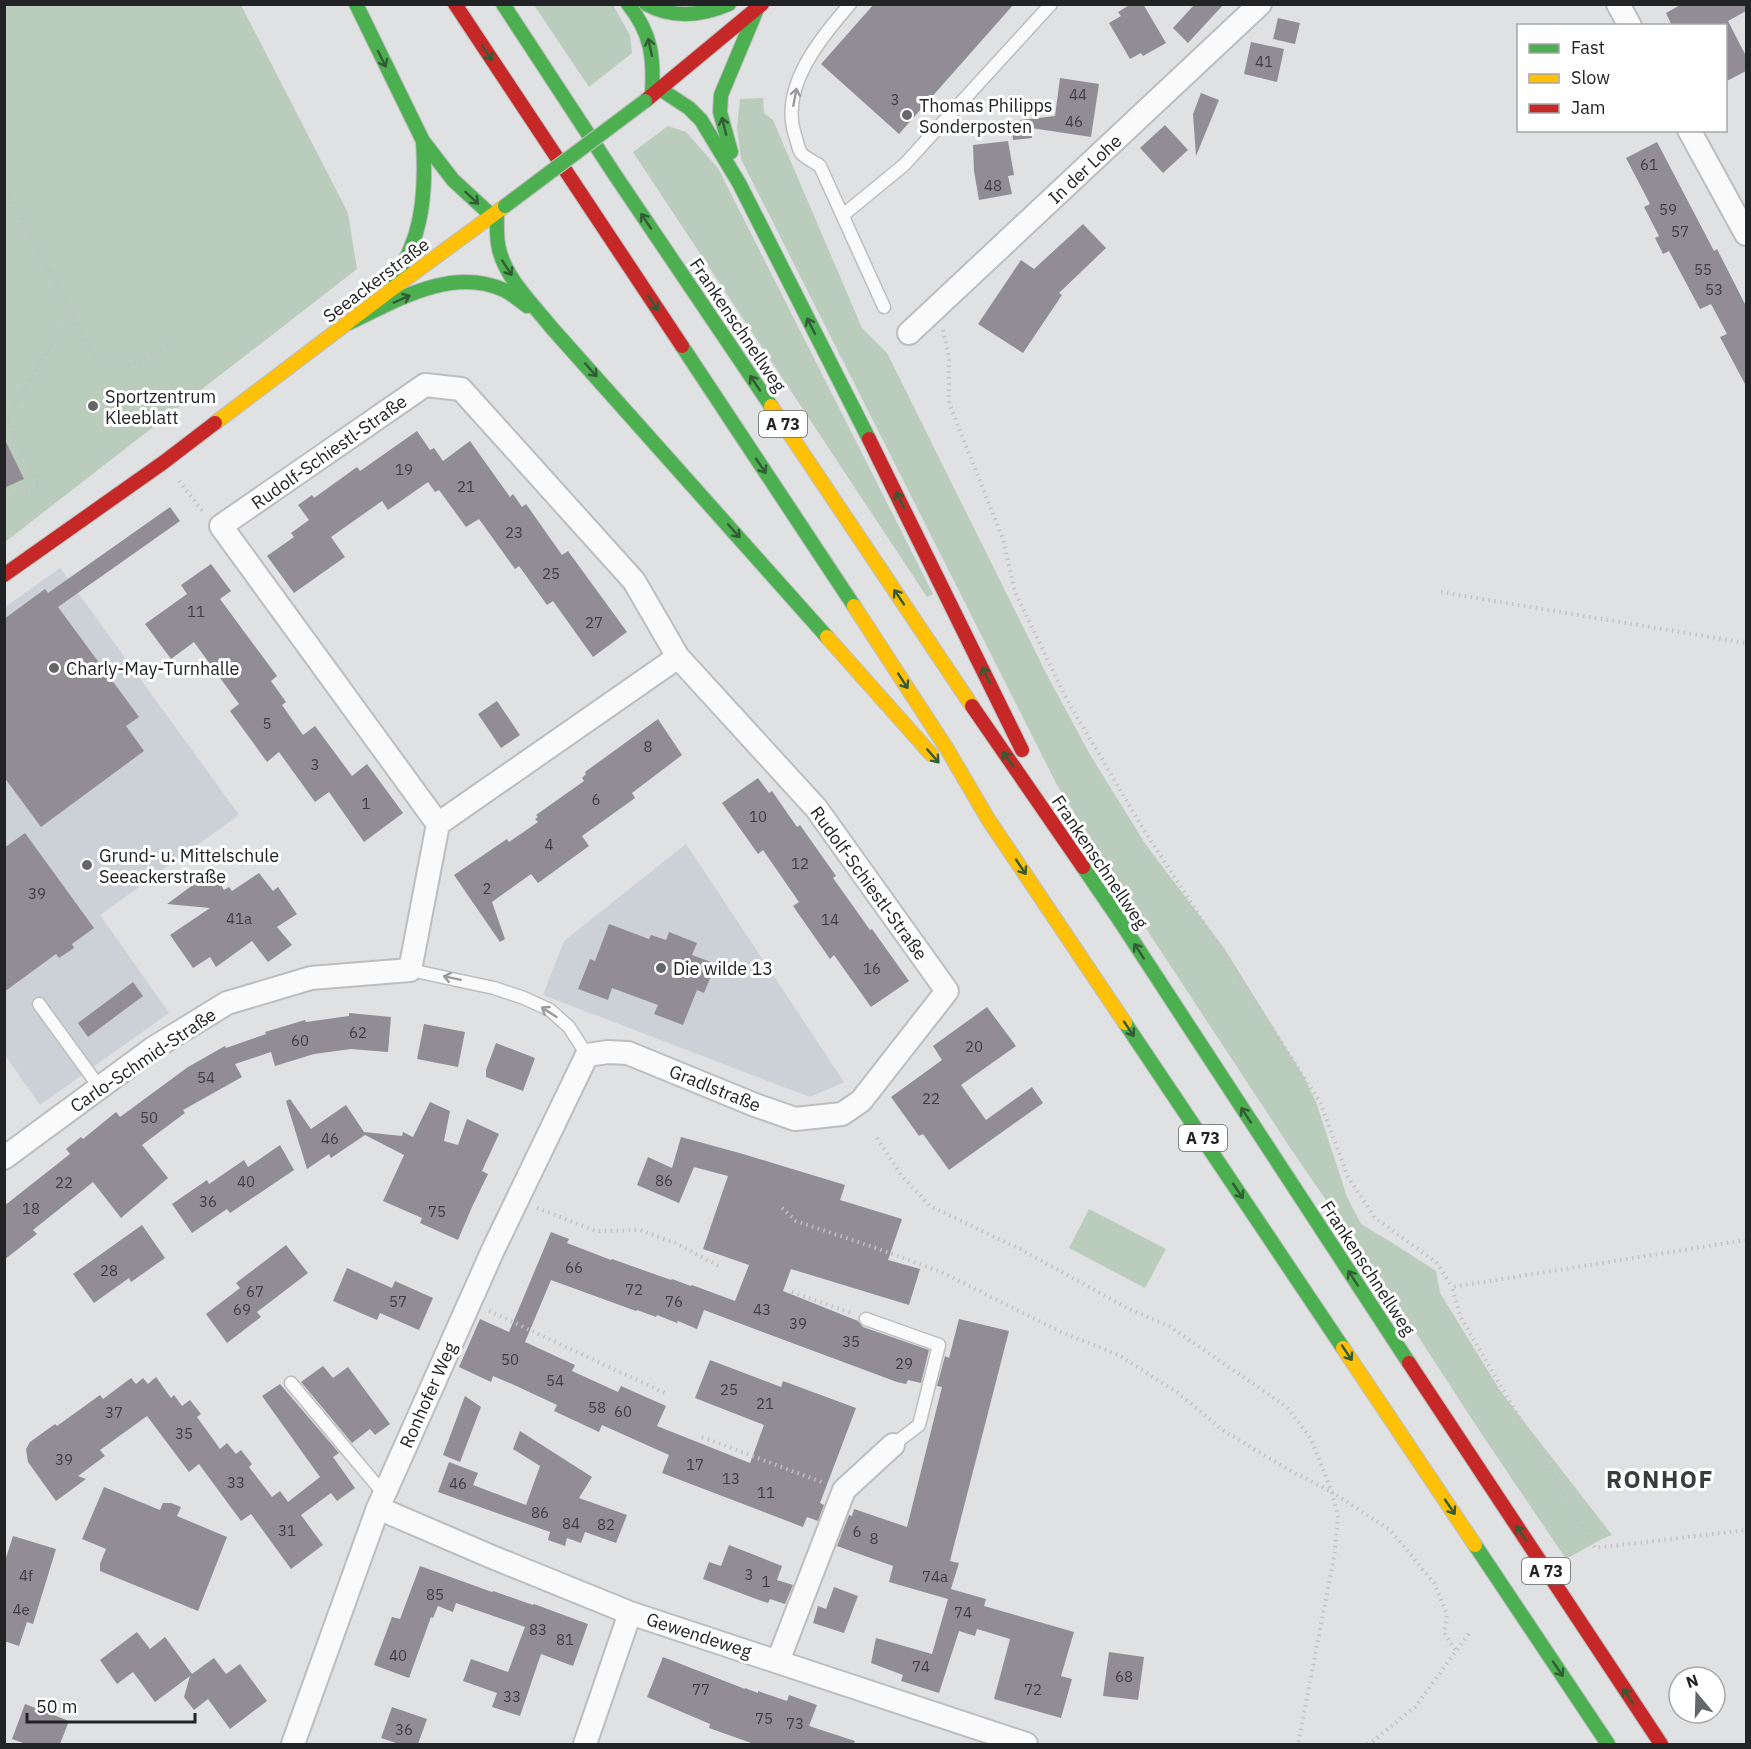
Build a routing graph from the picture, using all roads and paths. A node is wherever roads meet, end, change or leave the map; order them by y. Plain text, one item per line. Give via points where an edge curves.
1 (356, 4) edge
2 (455, 4) edge
3 (503, 4) edge
4 (628, 4) edge
5 (646, 4) edge
6 (729, 4) edge
7 (850, 4) edge
8 (1051, 4) edge
9 (1260, 4) edge
10 (1618, 4) edge
11 (759, 7) edge
12 (1629, 24) edge
13 (652, 95) junction
14 (1690, 132) edge
15 (423, 141) junction
16 (739, 183) junction
17 (4, 186) edge
18 (498, 211) junction
19 (843, 215) junction
20 (1746, 234) edge
21 (392, 289) junction
22 (884, 307) dead end
23 (937, 307) junction
24 (71, 312) junction
25 (349, 323) junction
26 (551, 327) junction
27 (909, 333) dead end
28 (170, 346) dead end
29 (6, 415) edge
30 (164, 462) junction
31 (4, 501) edge
32 (221, 526) junction
33 (4, 575) edge
34 (1441, 592) dead end
35 (1746, 643) edge
36 (678, 657) junction
37 (988, 819) junction
38 (438, 824) junction
39 (1065, 841) junction
40 (410, 970) junction
41 (39, 1004) dead end
42 (587, 1055) junction
43 (100, 1088) junction
44 (842, 1114) joint
45 (877, 1138) dead end
46 (4, 1158) edge
47 (517, 1200) junction
48 (782, 1208) dead end
49 (1746, 1240) edge
50 (719, 1266) dead end
51 (1452, 1287) junction
52 (792, 1292) dead end
53 (470, 1302) junction
54 (866, 1319) joint
55 (291, 1383) dead end
56 (667, 1394) dead end
57 (702, 1437) dead end
58 (893, 1445) joint
59 (844, 1490) junction
60 (1332, 1492) junction
61 (381, 1501) junction
62 (1746, 1530) edge
63 (630, 1613) junction
64 (1470, 1632) dead end
65 (1456, 1651) junction
66 (778, 1661) junction
67 (293, 1744) edge
68 (585, 1744) edge
69 (1026, 1744) edge
70 (1298, 1744) edge
71 (1367, 1744) edge
72 (1608, 1744) edge
73 (1661, 1744) edge

1 -> 15 main road
2 -> 37 main road, A 73 via 866,624
39 -> 3 main road, Frankenschnellweg / A 73
13 -> 4 main road via 652,46
5 - 6 main road via 675,15 696,14
19 -> 7 lane via 820,166 801,153 791,124 794,93 806,62
8 - 19 lane via 904,165
9 - 23 street, In der Lohe
10 - 12 street
11 - 13 main road, Seeackerstraße
16 -> 11 main road via 720,112 721,95
13 - 16 main road via 689,108 701,120
13 - 18 main road, Seeackerstraße, bridge
14 - 20 street
15 -> 18 main road via 453,180
15 - 21 main road via 425,178 416,234
39 -> 16 main road via 881,462
17 - 24 path
18 - 21 main road, Seeackerstraße
18 -> 26 main road via 496,235 504,265
19 - 22 lane
21 - 25 main road, Seeackerstraße
23 - 27 street, In der Lohe
23 - 51 path via 949,357 949,404 1003,540 1015,592 1067,700 1142,827 1320,1102 1348,1177 1375,1218 1437,1263
24 - 28 path via 92,354 130,365
24 - 29 path
25 -> 26 main road via 424,289 452,281 474,281 494,285
25 - 30 main road, Seeackerstraße
26 -> 37 main road
29 - 31 path via 39,485
30 - 32 path via 201,510
30 - 33 main road, Seeackerstraße
32 - 36 street, Rudolf-Schiestl-Straße via 424,385 461,389 634,581
32 - 38 street
34 - 35 path
36 - 38 street
36 - 44 street, Rudolf-Schiestl-Straße via 816,808 947,991 861,1101
37 -> 72 main road, A 73
38 - 40 street
73 -> 39 main road, Frankenschnellweg / A 73
42 -> 40 lane, Carlo-Schmid-Straße via 569,1027 550,1010 494,988
40 - 43 street, Carlo-Schmid-Straße via 311,978 227,1003 152,1049
41 - 43 lane
42 - 44 street, Gradlstraße via 628,1053 795,1119
42 - 47 street, Ronhofer Weg
43 - 46 street, Carlo-Schmid-Straße
45 - 60 path via 901,1175 930,1206 1169,1326 1287,1407 1311,1439
47 - 50 path via 596,1231 640,1230
47 - 53 street, Ronhofer Weg
48 - 60 path via 796,1221 941,1272 1061,1332 1119,1355 1179,1394 1224,1431
49 - 51 path
51 - 62 path via 1460,1316 1595,1548
52 - 54 path
53 - 56 path
53 - 61 street, Ronhofer Weg
54 - 58 lane via 939,1346 919,1425
55 - 61 lane
57 - 59 path
58 - 59 street
59 - 66 street
60 - 65 path via 1390,1530 1434,1583 1448,1614 1444,1633
60 - 70 path via 1338,1518 1334,1557
61 - 63 street, Gewendeweg
61 - 67 street, Ronhofer Weg
63 - 66 street, Gewendeweg
63 - 68 street
64 - 65 path
65 - 71 path via 1415,1707
66 - 69 street, Gewendeweg

